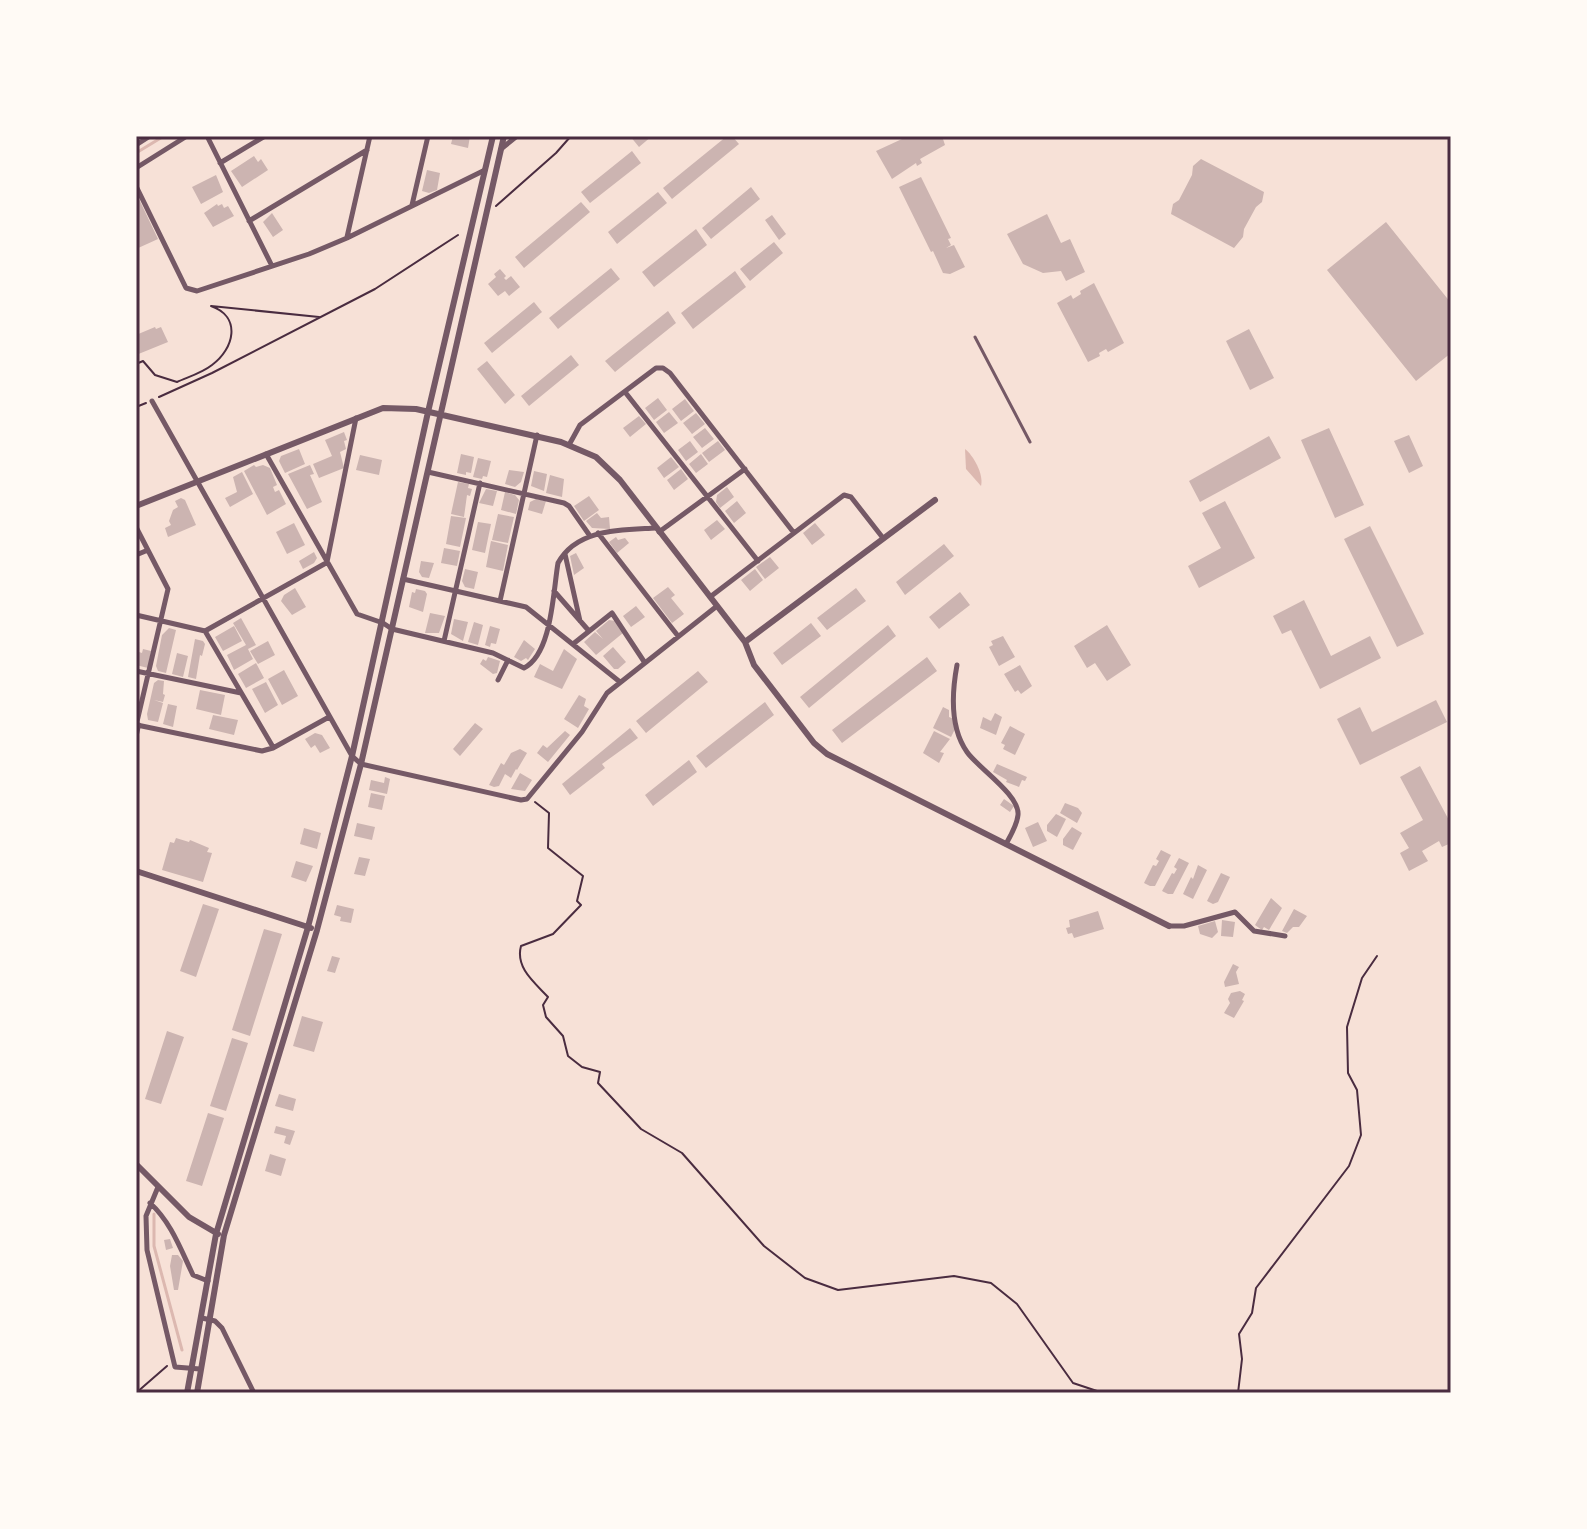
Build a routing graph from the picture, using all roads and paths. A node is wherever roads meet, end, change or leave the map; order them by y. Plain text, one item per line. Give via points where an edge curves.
1 (150, 136) edge
2 (187, 136) edge
3 (207, 136) edge
4 (265, 136) edge
5 (370, 136) edge
6 (428, 136) edge
7 (493, 136) edge
8 (504, 136) edge
9 (517, 136) edge
10 (571, 136) edge
11 (136, 145) edge
12 (367, 150) junction
13 (501, 150) junction
14 (220, 163) junction
15 (136, 168) edge
16 (485, 170) junction
17 (136, 186) edge
18 (412, 206) junction
19 (492, 209) dead end
20 (249, 221) junction
21 (458, 235) dead end
22 (347, 238) junction
23 (272, 266) junction
24 (320, 317) junction
25 (975, 337) dead end
26 (136, 364) edge
27 (624, 392) junction
28 (152, 401) junction
29 (136, 407) edge
30 (428, 412) junction
31 (442, 415) junction
32 (356, 418) junction
33 (537, 435) junction
34 (1030, 442) dead end
35 (569, 445) junction
36 (266, 454) junction
37 (745, 469) junction
38 (428, 472) junction
39 (196, 483) junction
40 (480, 483) junction
41 (523, 493) junction
42 (707, 497) junction
43 (935, 500) dead end
44 (136, 506) edge
45 (136, 527) edge
46 (658, 530) junction
47 (598, 533) junction
48 (794, 533) junction
49 (590, 536) junction
50 (883, 538) junction
51 (148, 550) junction
52 (565, 553) junction
53 (136, 555) edge
54 (758, 561) junction
55 (326, 563) junction
56 (403, 579) junction
57 (456, 591) junction
58 (553, 591) junction
59 (710, 597) junction
60 (262, 599) junction
61 (500, 601) junction
62 (717, 606) junction
63 (136, 615) edge
64 (161, 621) junction
65 (580, 621) junction
66 (383, 623) junction
67 (548, 624) junction
68 (392, 629) junction
69 (205, 631) junction
70 (589, 631) junction
71 (679, 637) junction
72 (444, 641) junction
73 (745, 642) junction
74 (573, 644) junction
75 (508, 660) junction
76 (645, 663) junction
77 (957, 665) dead end
78 (136, 671) edge
79 (150, 673) junction
80 (498, 680) dead end
81 (620, 682) junction
82 (242, 693) junction
83 (329, 717) junction
84 (137, 725) edge
85 (136, 734) edge
86 (273, 748) junction
87 (352, 756) junction
88 (361, 764) junction
89 (529, 798) junction
90 (1006, 844) junction
91 (136, 871) edge
92 (1169, 926) joint
93 (308, 927) junction
94 (317, 930) junction
95 (1285, 936) dead end
96 (1377, 956) dead end
97 (136, 1164) edge
98 (158, 1187) junction
99 (150, 1203) junction
100 (220, 1235) junction
101 (147, 1250) junction
102 (136, 1251) edge
103 (208, 1281) junction
104 (206, 1319) junction
105 (167, 1366) dead end
106 (191, 1368) junction
107 (200, 1369) junction
108 (136, 1393) edge
109 (187, 1393) edge
110 (197, 1393) edge
111 (254, 1393) edge
112 (1103, 1393) edge
113 (1238, 1393) edge

1 - 11 street
2 - 15 street
3 - 14 street
4 - 14 street
5 - 12 street
6 - 18 street
7 - 16 street
8 - 13 street
9 - 13 street
10 - 19 path
12 - 20 street
12 - 22 street
13 - 31 street
14 - 20 street
16 - 18 street
16 - 30 street
17 - 23 street via 187,289 204,290
18 - 22 street
20 - 23 street
21 - 24 path via 375,289
22 - 23 street
24 - 26 path via 211,306 228,316 233,330 213,365 172,382 155,375 143,361
24 - 28 path
25 - 34 street
27 - 35 street via 580,425
27 - 37 street via 656,368 666,370
27 - 42 street
28 - 29 path
28 - 39 street
30 - 31 street
30 - 32 street via 393,407
30 - 66 street
31 - 33 street
31 - 38 street
32 - 36 street
32 - 55 street
33 - 35 street
33 - 41 street
35 - 46 street via 603,462
36 - 39 street
36 - 55 street
37 - 42 street
37 - 48 street
38 - 40 street
38 - 56 street
39 - 44 street
39 - 60 street
40 - 41 street
40 - 57 street
41 - 49 street via 567,504
41 - 61 street
42 - 46 street
42 - 54 street
43 - 50 street
45 - 51 street
46 - 47 street
46 - 59 street
47 - 49 street
47 - 71 street
48 - 50 street via 846,495
48 - 54 street
49 - 52 street
50 - 73 street
51 - 53 street
51 - 64 street via 168,585
52 - 58 street
52 - 65 street
54 - 59 street
55 - 60 street
55 - 66 street via 356,613
56 - 57 street
56 - 68 street
57 - 61 street
57 - 72 street
58 - 65 street
58 - 67 street
59 - 62 street
60 - 69 street
60 - 83 street
61 - 67 street via 526,607
62 - 71 street
62 - 73 street
63 - 64 street
64 - 69 street
64 - 79 street
65 - 70 street
66 - 68 street
66 - 87 street
67 - 74 street
67 - 75 street via 542,648 527,667
68 - 72 street
68 - 88 street
69 - 82 street
70 - 74 street
70 - 76 street via 613,614
71 - 76 street
72 - 75 street
73 - 90 street via 754,665 820,749
74 - 81 street
75 - 80 street
76 - 81 street
77 - 90 street via 953,696 962,743 1018,808
78 - 79 street
79 - 82 street
79 - 84 street
81 - 89 street
82 - 86 street
83 - 86 street
83 - 87 street
84 - 85 street
84 - 86 street via 246,749
87 - 88 street
87 - 93 street
88 - 89 street
88 - 94 street
89 - 112 path via 549,813 548,848 583,876 577,901 581,905 553,934 519,951 525,973 548,997 543,1005 546,1017 563,1036 568,1056 600,1072 598,1083 641,1129 682,1153 764,1246 805,1278 838,1290 954,1276 991,1283 1017,1304 1073,1383
90 - 92 street
91 - 93 street
92 - 95 street via 1233,912 1254,931
93 - 94 street
93 - 100 street
94 - 100 street
96 - 113 path via 1362,978 1347,1027 1348,1073 1357,1090 1361,1135 1349,1166 1256,1288 1252,1313 1239,1334
97 - 98 street
98 - 99 street
98 - 100 street via 196,1223
99 - 101 street
99 - 103 street via 168,1224 193,1275
100 - 103 street
100 - 104 street
101 - 102 street
101 - 106 street via 175,1367
103 - 104 street
104 - 106 street
104 - 107 street
104 - 111 street via 222,1328
105 - 108 path
106 - 107 street
106 - 109 street
107 - 110 street

